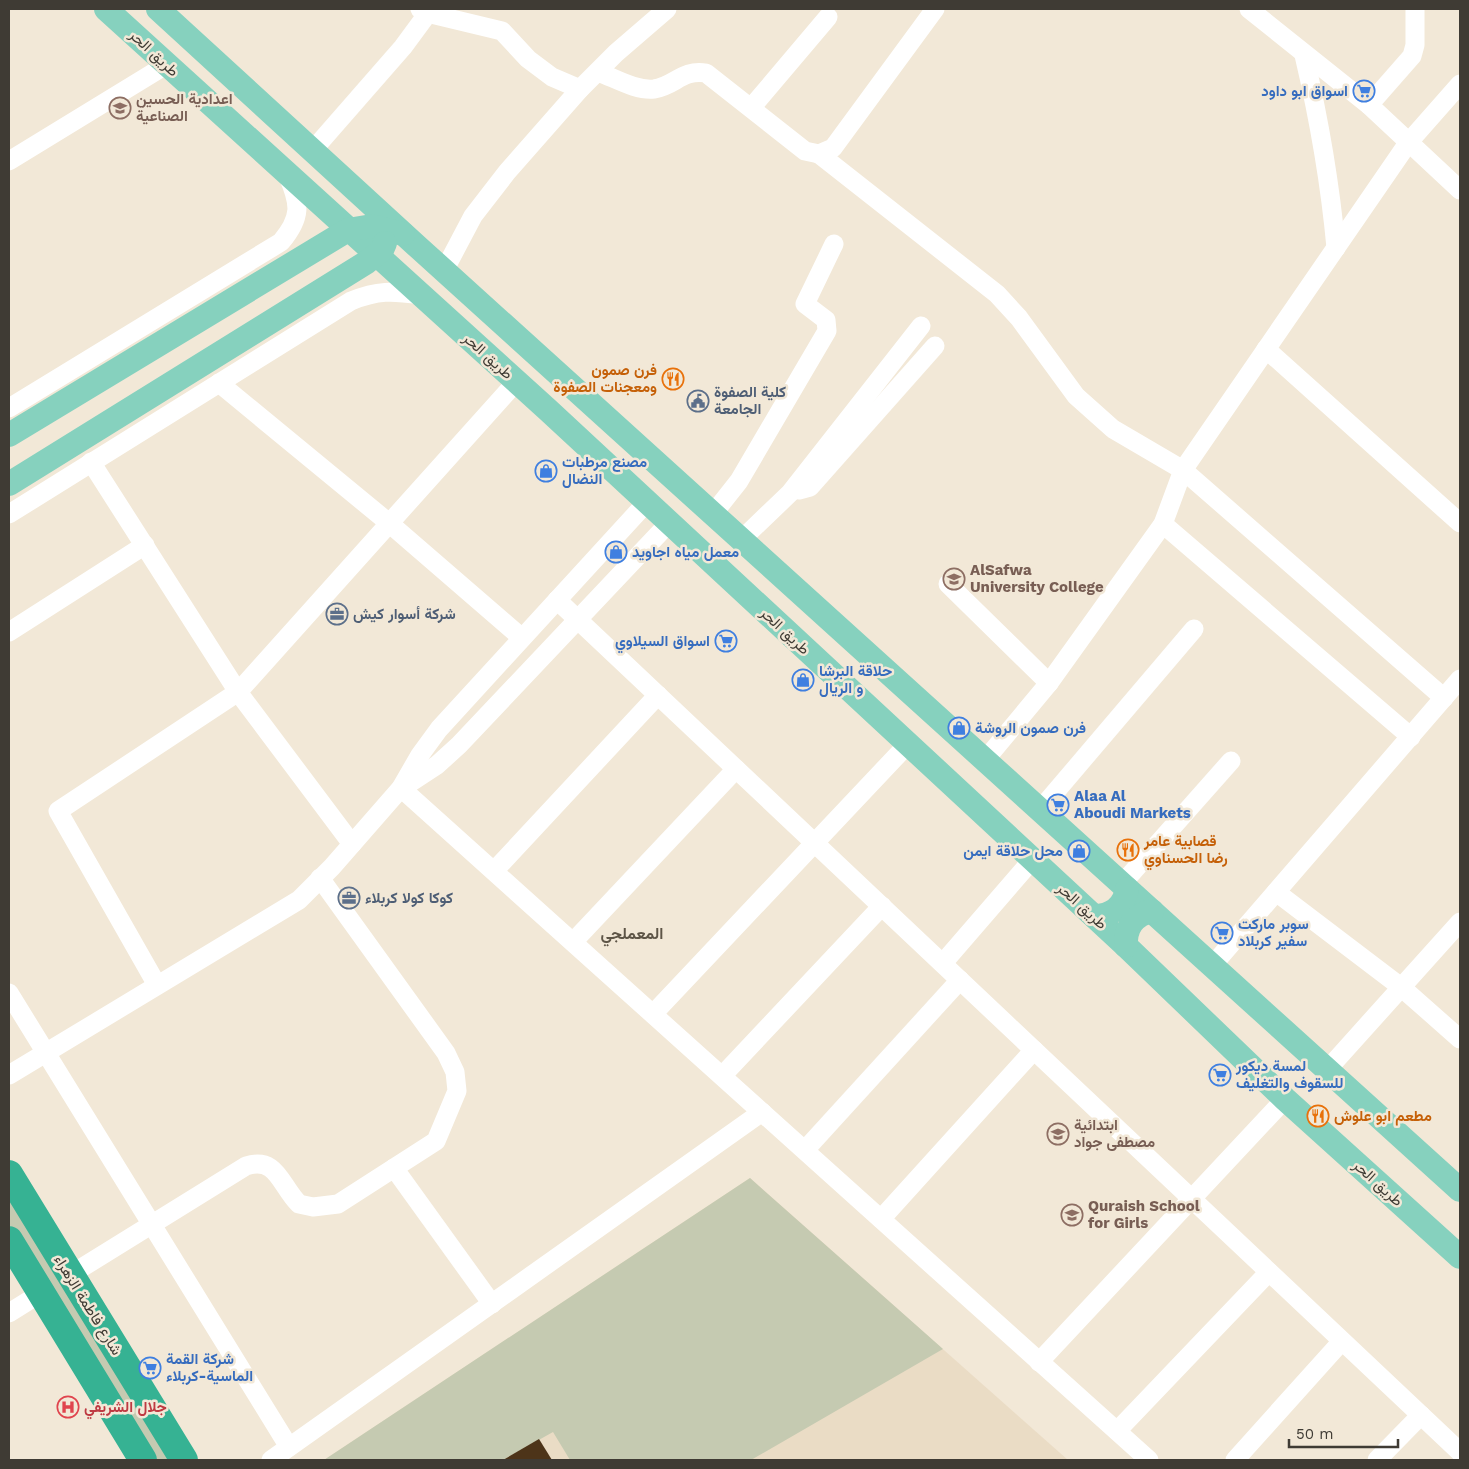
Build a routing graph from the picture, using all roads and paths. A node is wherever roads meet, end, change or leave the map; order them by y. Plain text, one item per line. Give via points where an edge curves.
1 (106, 9) edge
2 (158, 9) edge
3 (667, 9) edge
4 (935, 9) edge
5 (1249, 9) edge
6 (1415, 9) edge
7 (426, 10) edge
8 (1269, 15) edge
9 (828, 17) dead end
10 (1304, 55) junction
11 (166, 65) junction
12 (222, 68) junction
13 (598, 72) junction
14 (1460, 84) edge
15 (242, 86) junction
16 (192, 87) junction
17 (580, 89) junction
18 (1369, 105) junction
19 (752, 108) junction
20 (217, 111) junction
21 (1408, 143) junction
22 (313, 150) junction
23 (819, 154) junction
24 (9, 161) edge
25 (286, 173) junction
26 (1460, 190) edge
27 (376, 212) junction
28 (345, 227) junction
29 (409, 238) junction
30 (834, 244) dead end
31 (1336, 248) junction
32 (382, 261) junction
33 (444, 271) junction
34 (421, 295) junction
35 (922, 326) dead end
36 (934, 346) dead end
37 (1266, 350) junction
38 (544, 361) junction
39 (516, 381) junction
40 (219, 383) junction
41 (569, 384) junction
42 (9, 408) edge
43 (548, 410) junction
44 (9, 435) edge
45 (91, 462) junction
46 (1183, 470) junction
47 (9, 484) edge
48 (790, 492) junction
49 (647, 502) junction
50 (9, 514) edge
51 (713, 514) junction
52 (669, 522) junction
53 (1460, 522) edge
54 (389, 523) junction
55 (1163, 524) junction
56 (741, 540) junction
57 (145, 545) junction
58 (948, 584) dead end
59 (557, 600) junction
60 (577, 618) junction
61 (1194, 629) dead end
62 (9, 632) edge
63 (522, 638) junction
64 (1460, 679) edge
65 (1049, 683) junction
66 (238, 692) junction
67 (658, 695) junction
68 (1444, 698) junction
69 (1411, 737) junction
70 (907, 745) junction
71 (985, 760) junction
72 (1231, 761) dead end
73 (736, 769) junction
74 (402, 788) junction
75 (1040, 810) junction
76 (813, 842) junction
77 (352, 844) junction
78 (1032, 860) junction
79 (494, 871) junction
80 (320, 878) junction
81 (1124, 886) junction
82 (1276, 892) junction
83 (882, 906) junction
84 (1152, 911) junction
85 (1094, 916) junction
86 (1460, 922) edge
87 (573, 942) junction
88 (1126, 946) junction
89 (942, 963) junction
90 (1212, 966) junction
91 (960, 980) junction
92 (157, 986) junction
93 (1402, 987) junction
94 (9, 993) edge
95 (653, 1014) junction
96 (1460, 1039) edge
97 (1034, 1050) junction
98 (46, 1053) junction
99 (1327, 1070) junction
100 (9, 1075) edge
101 (722, 1076) junction
102 (1285, 1099) junction
103 (762, 1112) junction
104 (804, 1150) junction
105 (394, 1168) junction
106 (9, 1174) edge
107 (1460, 1190) edge
108 (1191, 1198) junction
109 (881, 1220) junction
110 (151, 1224) junction
111 (9, 1240) edge
112 (1460, 1257) edge
113 (1269, 1272) junction
114 (70, 1275) junction
115 (41, 1293) junction
116 (492, 1304) junction
117 (9, 1313) edge
118 (1342, 1341) junction
119 (1039, 1362) junction
120 (1421, 1416) junction
121 (1117, 1432) junction
122 (289, 1447) junction
123 (1460, 1452) edge
124 (143, 1460) edge
125 (184, 1460) edge
126 (271, 1460) edge
127 (1149, 1460) edge
128 (1234, 1460) edge
129 (1377, 1460) edge

1 - 11 main road, طريق الحر
2 - 12 main road
3 - 13 street
4 - 23 street via 833,148
5 - 8 street
6 - 18 street via 1412,56
7 - 17 street via 502,31 528,59 552,76
7 - 22 street via 403,46
8 - 10 street
9 - 19 street
10 - 18 street
10 - 31 street via 1319,121
11 - 16 main road, طريق الحر
11 - 24 street
12 - 15 main road
12 - 16 main road via 211,84
13 - 17 street
13 - 19 street via 642,89 656,89 693,71 706,73
14 - 21 street
15 - 20 main road via 225,94
15 - 22 main road
16 - 20 main road, طريق الحر
17 - 33 street via 506,172 473,216
18 - 21 street
19 - 23 street via 805,151
20 - 25 main road, طريق الحر
21 - 26 street
21 - 31 street
22 - 27 main road
23 - 46 street via 997,294 1019,318 1076,396 1113,429
25 - 28 main road, طريق الحر
25 - 42 street via 298,206 291,230 281,242
27 - 28 main road via 364,212
27 - 29 main road
27 - 32 main road via 384,244
28 - 32 main road, طريق الحر
28 - 44 main road
29 - 32 main road
29 - 33 main road
30 - 51 street via 804,304 826,320 828,331 739,481
31 - 37 street
32 - 34 main road, طريق الحر
32 - 47 main road
33 - 38 main road
34 - 39 main road, طريق الحر
34 - 40 street via 390,291 371,293 351,301
35 - 48 street
36 - 48 street via 810,487
37 - 46 street
37 - 53 street
38 - 39 main road via 534,377
38 - 41 main road
39 - 43 main road, طريق الحر
39 - 54 street
40 - 45 street
40 - 54 street
41 - 43 main road via 553,393
41 - 51 main road
43 - 49 main road, طريق الحر
45 - 50 street
45 - 57 street
46 - 55 street
46 - 68 street
48 - 56 street
49 - 52 main road, طريق الحر
49 - 59 street
51 - 56 main road
52 - 60 street
52 - 70 main road, طريق الحر
54 - 63 street
54 - 66 street
55 - 65 street
55 - 69 street
56 - 71 main road
57 - 62 street
57 - 66 street
58 - 65 street
59 - 60 street
59 - 63 street
60 - 67 street
60 - 74 street via 449,755
61 - 75 street
63 - 74 street via 439,729
64 - 68 street
65 - 71 street
66 - 77 street
66 - 92 street via 58,811
67 - 73 street
67 - 79 street
68 - 69 street
69 - 82 street
70 - 76 street
70 - 78 main road, طريق الحر
71 - 75 main road
72 - 81 street
73 - 76 street
73 - 87 street
74 - 77 street
74 - 79 street
75 - 81 main road
76 - 83 street
76 - 95 street
77 - 80 street
78 - 85 main road, طريق الحر
78 - 89 street
79 - 87 street
80 - 92 street via 299,900
80 - 105 street via 446,1053 455,1072 457,1091 436,1141
81 - 84 main road
81 - 85 main road via 1126,897 1117,910
82 - 90 street
82 - 93 street
83 - 89 street
83 - 101 street
84 - 88 main road via 1131,922 1125,938
84 - 90 main road
85 - 88 main road, طريق الحر
86 - 93 street
87 - 95 street
88 - 102 main road, طريق الحر
89 - 91 street
90 - 99 main road
91 - 97 street
91 - 104 street
92 - 98 street
93 - 96 street
93 - 99 street
94 - 98 street
95 - 101 street
97 - 108 street
97 - 109 street
98 - 100 street
98 - 110 street
99 - 107 main road
101 - 103 street
102 - 108 street
102 - 112 main road, طريق الحر
103 - 104 street
103 - 116 street
104 - 109 street
105 - 110 street via 338,1204 313,1207 300,1204 271,1166 258,1162 246,1166
105 - 116 street
106 - 114 highway, شارع فاطمة الزهراء
108 - 113 street
108 - 119 street
109 - 119 street
110 - 114 street
110 - 122 street
111 - 115 highway
113 - 118 street
113 - 121 street
114 - 125 highway, شارع فاطمة الزهراء
115 - 117 street
115 - 124 highway
116 - 122 street
118 - 120 street
118 - 128 street
119 - 121 street
120 - 123 street
120 - 129 street
121 - 127 street
122 - 126 street

